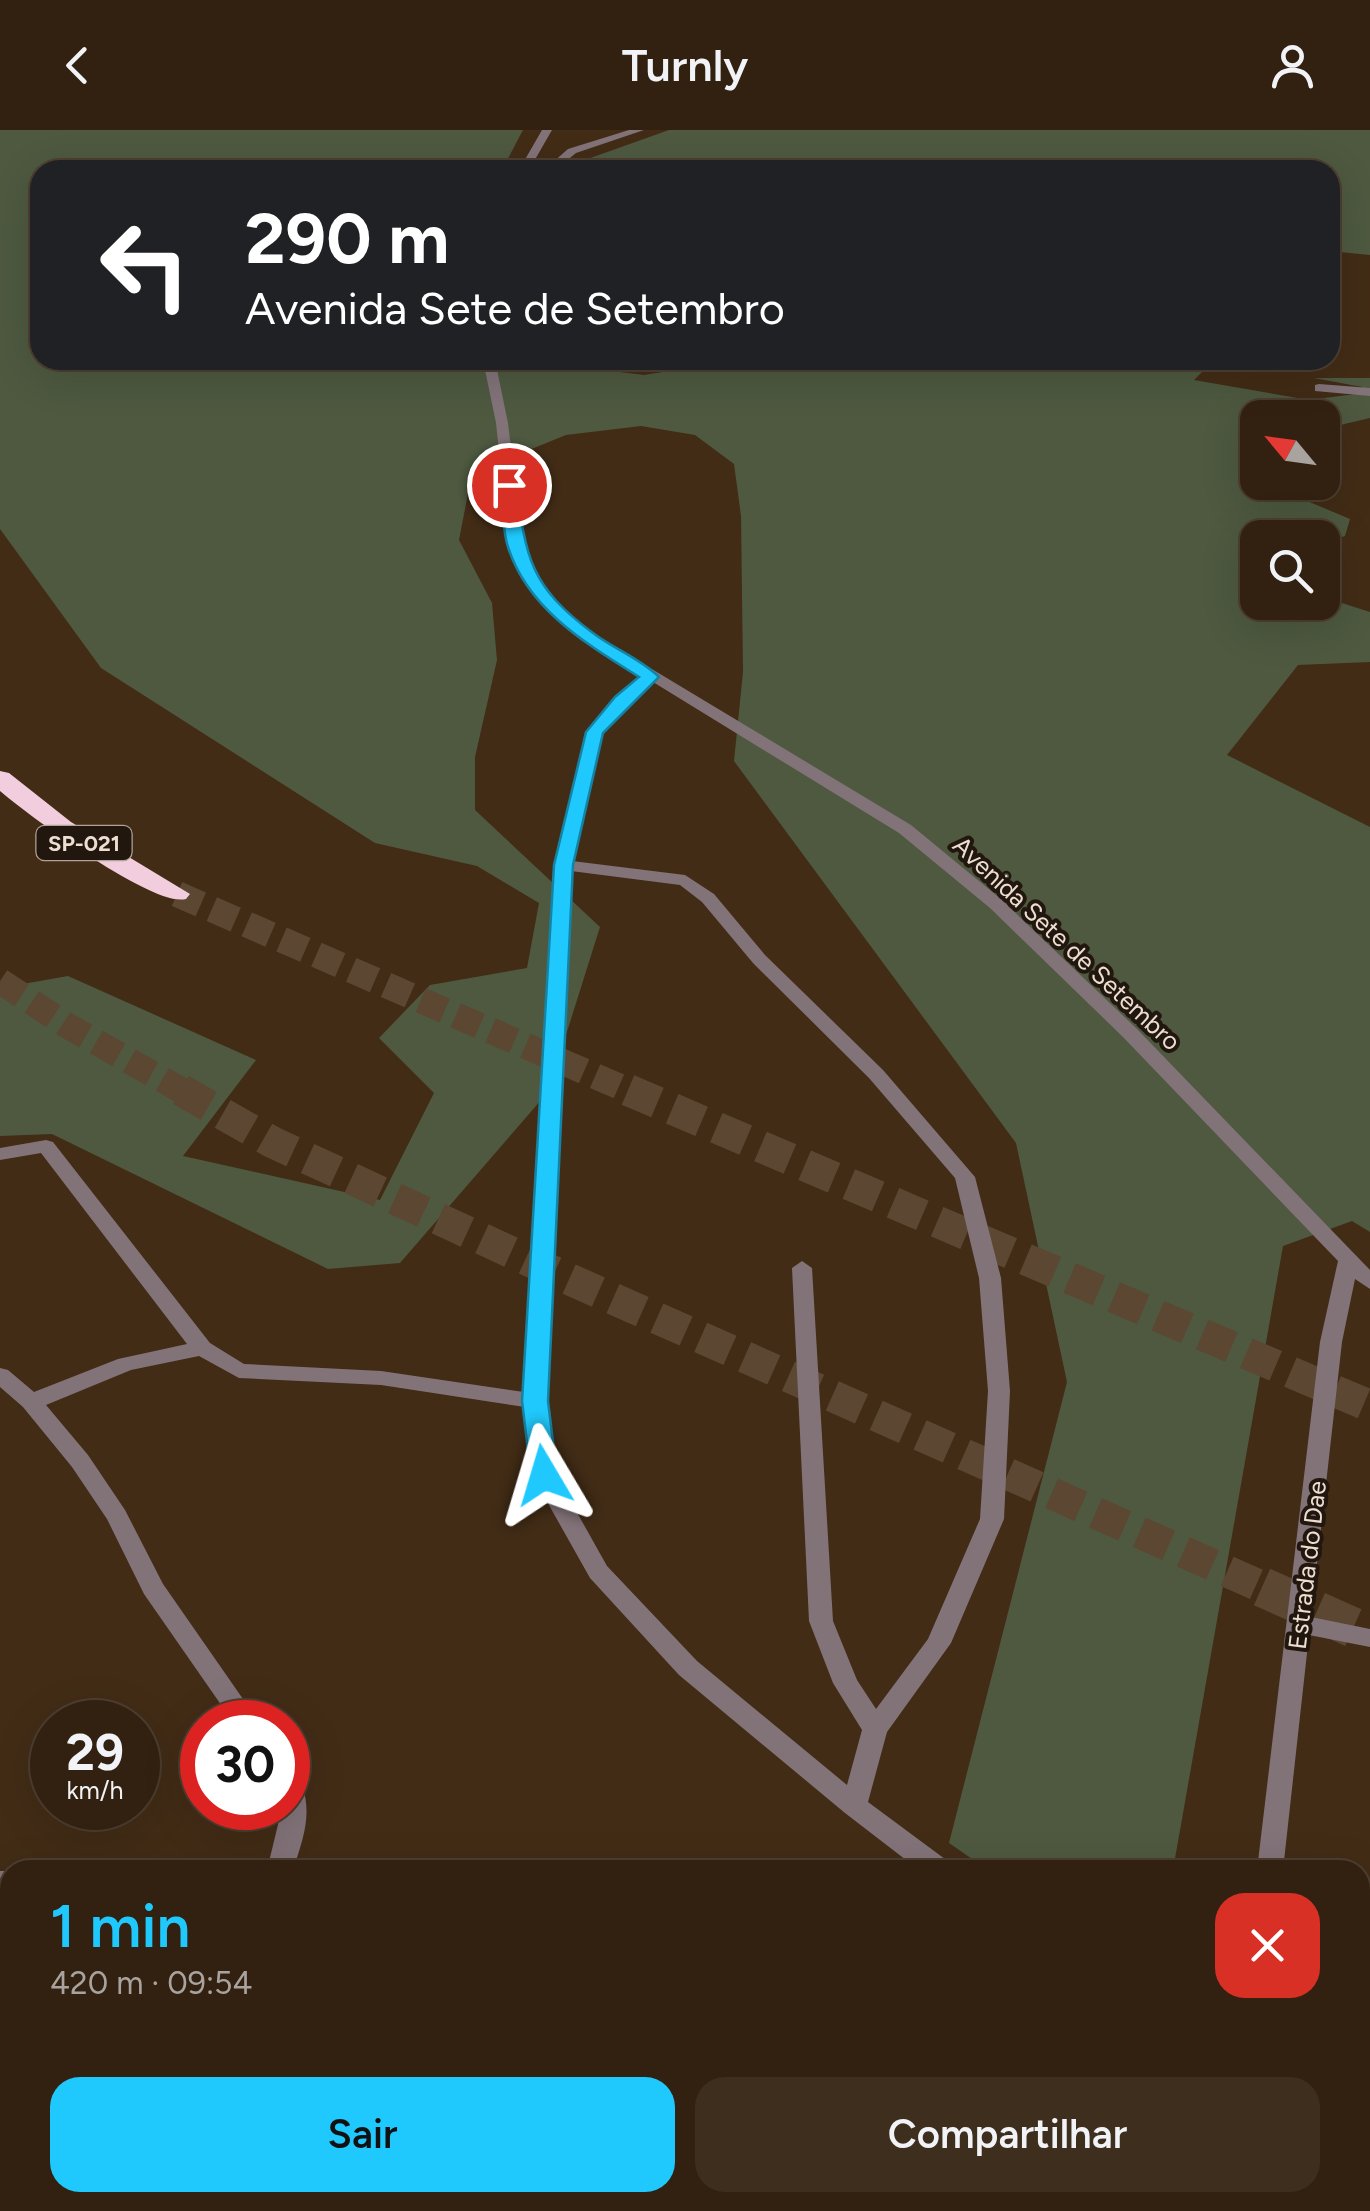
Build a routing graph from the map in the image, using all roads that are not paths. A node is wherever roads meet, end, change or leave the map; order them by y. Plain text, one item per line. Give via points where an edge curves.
1 (547, 130) edge
2 (639, 130) edge
3 (530, 160) edge
4 (561, 160) edge
5 (491, 370) edge
6 (1318, 388) dead end
7 (1370, 392) edge
8 (650, 677) junction
9 (0, 778) edge
10 (563, 865) junction
11 (176, 894) tunnel mouth
12 (0, 1154) edge
13 (1348, 1261) junction
14 (802, 1268) dead end
15 (1370, 1282) edge
16 (202, 1348) junction
17 (0, 1375) edge
18 (535, 1401) junction
19 (31, 1402) junction
20 (1300, 1624) junction
21 (1370, 1638) edge
22 (231, 1700) edge
23 (874, 1729) junction
24 (854, 1806) junction
25 (292, 1830) edge
26 (283, 1860) edge
27 (926, 1860) edge
28 (1271, 1860) edge

1 - 3 street
2 - 4 street
5 - 8 street, Avenida Sete de Setembro via 525,570 540,595 587,636
6 - 7 street
8 - 10 street via 595,732
8 - 13 street, Avenida Sete de Setembro via 904,828 996,904 1130,1032
9 - 11 highway, SP-021 via 49,820
10 - 18 street
10 - 23 street via 686,880 876,1074 965,1178 990,1278 1000,1390 992,1519 940,1643
12 - 16 street via 46,1146
13 - 15 street, Avenida Sete de Setembro
13 - 20 street, Estrada do Dae via 1331,1342
14 - 23 street via 821,1621
16 - 18 street via 239,1371 381,1378
16 - 19 street via 126,1364
17 - 19 street
18 - 24 street via 544,1475 598,1572 688,1668
19 - 22 street via 80,1460 154,1588
20 - 21 street
20 - 28 street, Estrada do Dae
23 - 24 street
24 - 27 street
25 - 26 street

